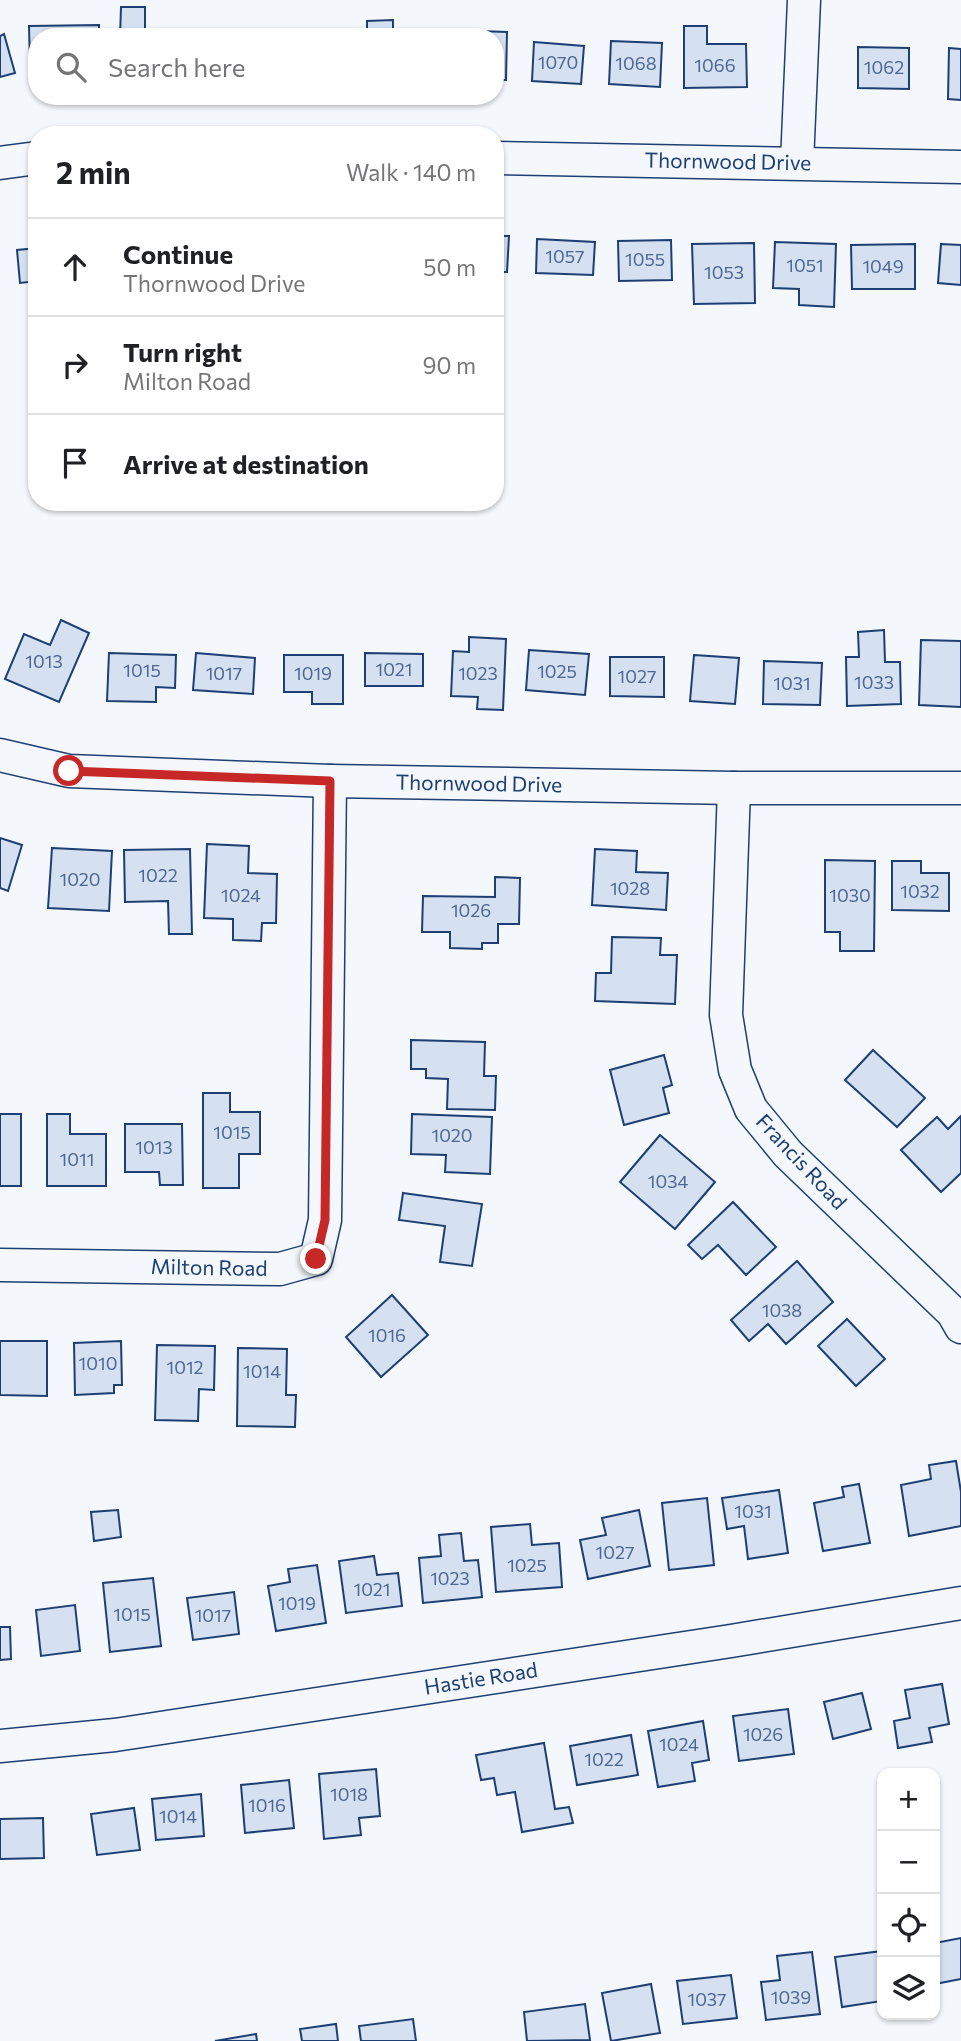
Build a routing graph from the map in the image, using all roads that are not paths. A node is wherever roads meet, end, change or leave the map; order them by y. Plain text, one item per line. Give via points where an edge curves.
1 (804, 0) edge
2 (504, 158) edge
3 (28, 159) edge
4 (0, 163) edge
5 (797, 163) junction
6 (961, 167) edge
7 (0, 755) edge
8 (330, 781) junction
9 (734, 788) junction
10 (961, 788) edge
11 (0, 1265) edge
12 (961, 1326) edge
13 (961, 1603) edge
14 (0, 1746) edge

1 - 5 street
2 - 5 street, Thornwood Drive
3 - 4 street
5 - 6 street, Thornwood Drive
7 - 8 street, Thornwood Drive via 69,771
8 - 9 street, Thornwood Drive
8 - 11 street, Milton Road via 325,1220 316,1259 281,1269
9 - 10 street, Thornwood Drive
9 - 12 street, Francis Road via 726,1014 735,1070 751,1109 788,1154 953,1313
13 - 14 street, Hastie Road via 115,1735

